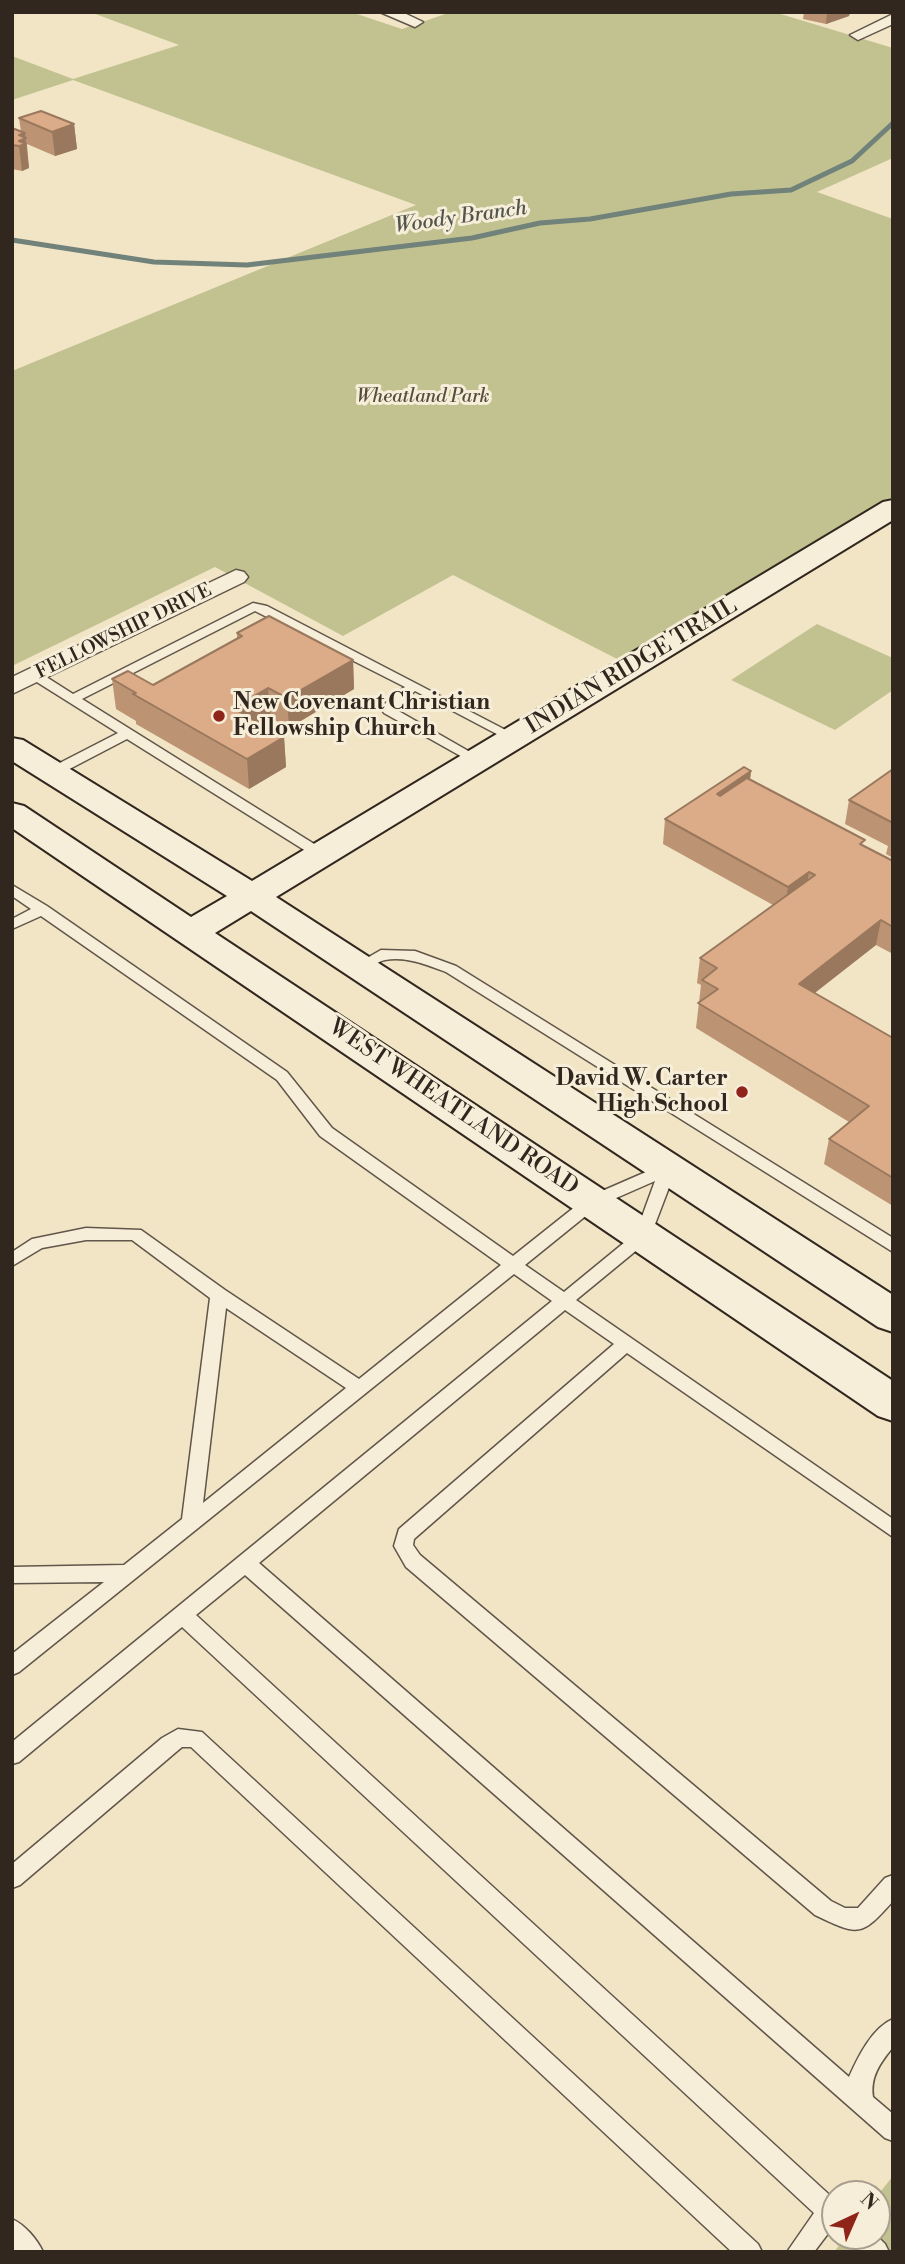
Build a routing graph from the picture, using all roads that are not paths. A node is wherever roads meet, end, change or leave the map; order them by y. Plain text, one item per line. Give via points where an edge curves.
1 (387, 12) edge
2 (893, 18) edge
3 (415, 22) dead end
4 (858, 35) dead end
5 (893, 508) edge
6 (236, 577) dead end
7 (36, 676) junction
8 (414, 686) junction
9 (12, 687) edge
10 (73, 699) junction
11 (128, 733) junction
12 (515, 738) junction
13 (12, 747) edge
14 (478, 760) junction
15 (53, 772) junction
16 (12, 813) edge
17 (322, 855) junction
18 (12, 889) edge
19 (251, 896) junction
20 (42, 909) junction
21 (12, 925) edge
22 (190, 932) junction
23 (360, 968) junction
24 (667, 1169) junction
25 (592, 1202) junction
26 (643, 1236) junction
27 (893, 1246) edge
28 (12, 1260) edge
29 (513, 1265) junction
30 (219, 1295) junction
31 (564, 1301) junction
32 (893, 1316) edge
33 (625, 1344) junction
34 (358, 1387) junction
35 (893, 1404) edge
36 (191, 1522) junction
37 (893, 1529) edge
38 (245, 1563) junction
39 (128, 1573) junction
40 (12, 1575) edge
41 (182, 1615) junction
42 (12, 1666) edge
43 (12, 1755) edge
44 (12, 1878) edge
45 (893, 1885) edge
46 (893, 2030) edge
47 (862, 2103) junction
48 (893, 2130) edge
49 (821, 2203) edge
50 (821, 2226) edge
51 (12, 2231) edge
52 (31, 2252) edge
53 (750, 2252) edge
54 (799, 2252) edge

1 - 3 street
2 - 4 street
5 - 12 main road, INDIAN RIDGE TRAIL
6 - 7 street, FELLOWSHIP DRIVE
7 - 9 street, FELLOWSHIP DRIVE
7 - 10 lane
8 - 10 lane via 253,607
8 - 12 lane
8 - 14 lane via 388,710
10 - 11 lane
11 - 15 lane
11 - 17 lane
12 - 14 main road, INDIAN RIDGE TRAIL
13 - 15 main road
14 - 17 main road, INDIAN RIDGE TRAIL
15 - 19 main road
16 - 22 main road, WEST WHEATLAND ROAD
17 - 19 main road, INDIAN RIDGE TRAIL
18 - 20 lane
19 - 22 main road, INDIAN RIDGE TRAIL
19 - 23 main road
20 - 21 lane
20 - 29 lane via 282,1076 326,1132
22 - 25 main road, WEST WHEATLAND ROAD
23 - 24 main road
23 - 27 lane via 381,955 415,956 451,969
24 - 25 lane
24 - 26 lane
24 - 32 main road
25 - 26 main road, WEST WHEATLAND ROAD
25 - 29 lane
26 - 31 lane
26 - 35 main road, WEST WHEATLAND ROAD
28 - 30 lane via 38,1243 86,1234 135,1234
29 - 31 lane
29 - 34 lane
30 - 34 lane
30 - 36 lane
31 - 33 lane
31 - 38 lane
33 - 37 lane
33 - 45 lane via 406,1535 402,1546 413,1561 823,1908 844,1918 863,1919
34 - 36 lane
36 - 39 lane
38 - 41 lane
38 - 47 lane
39 - 40 lane
39 - 42 lane
41 - 43 lane
41 - 49 lane
44 - 53 lane via 178,1738 195,1738
46 - 47 lane via 859,2081
47 - 48 lane
50 - 54 lane
51 - 52 lane

